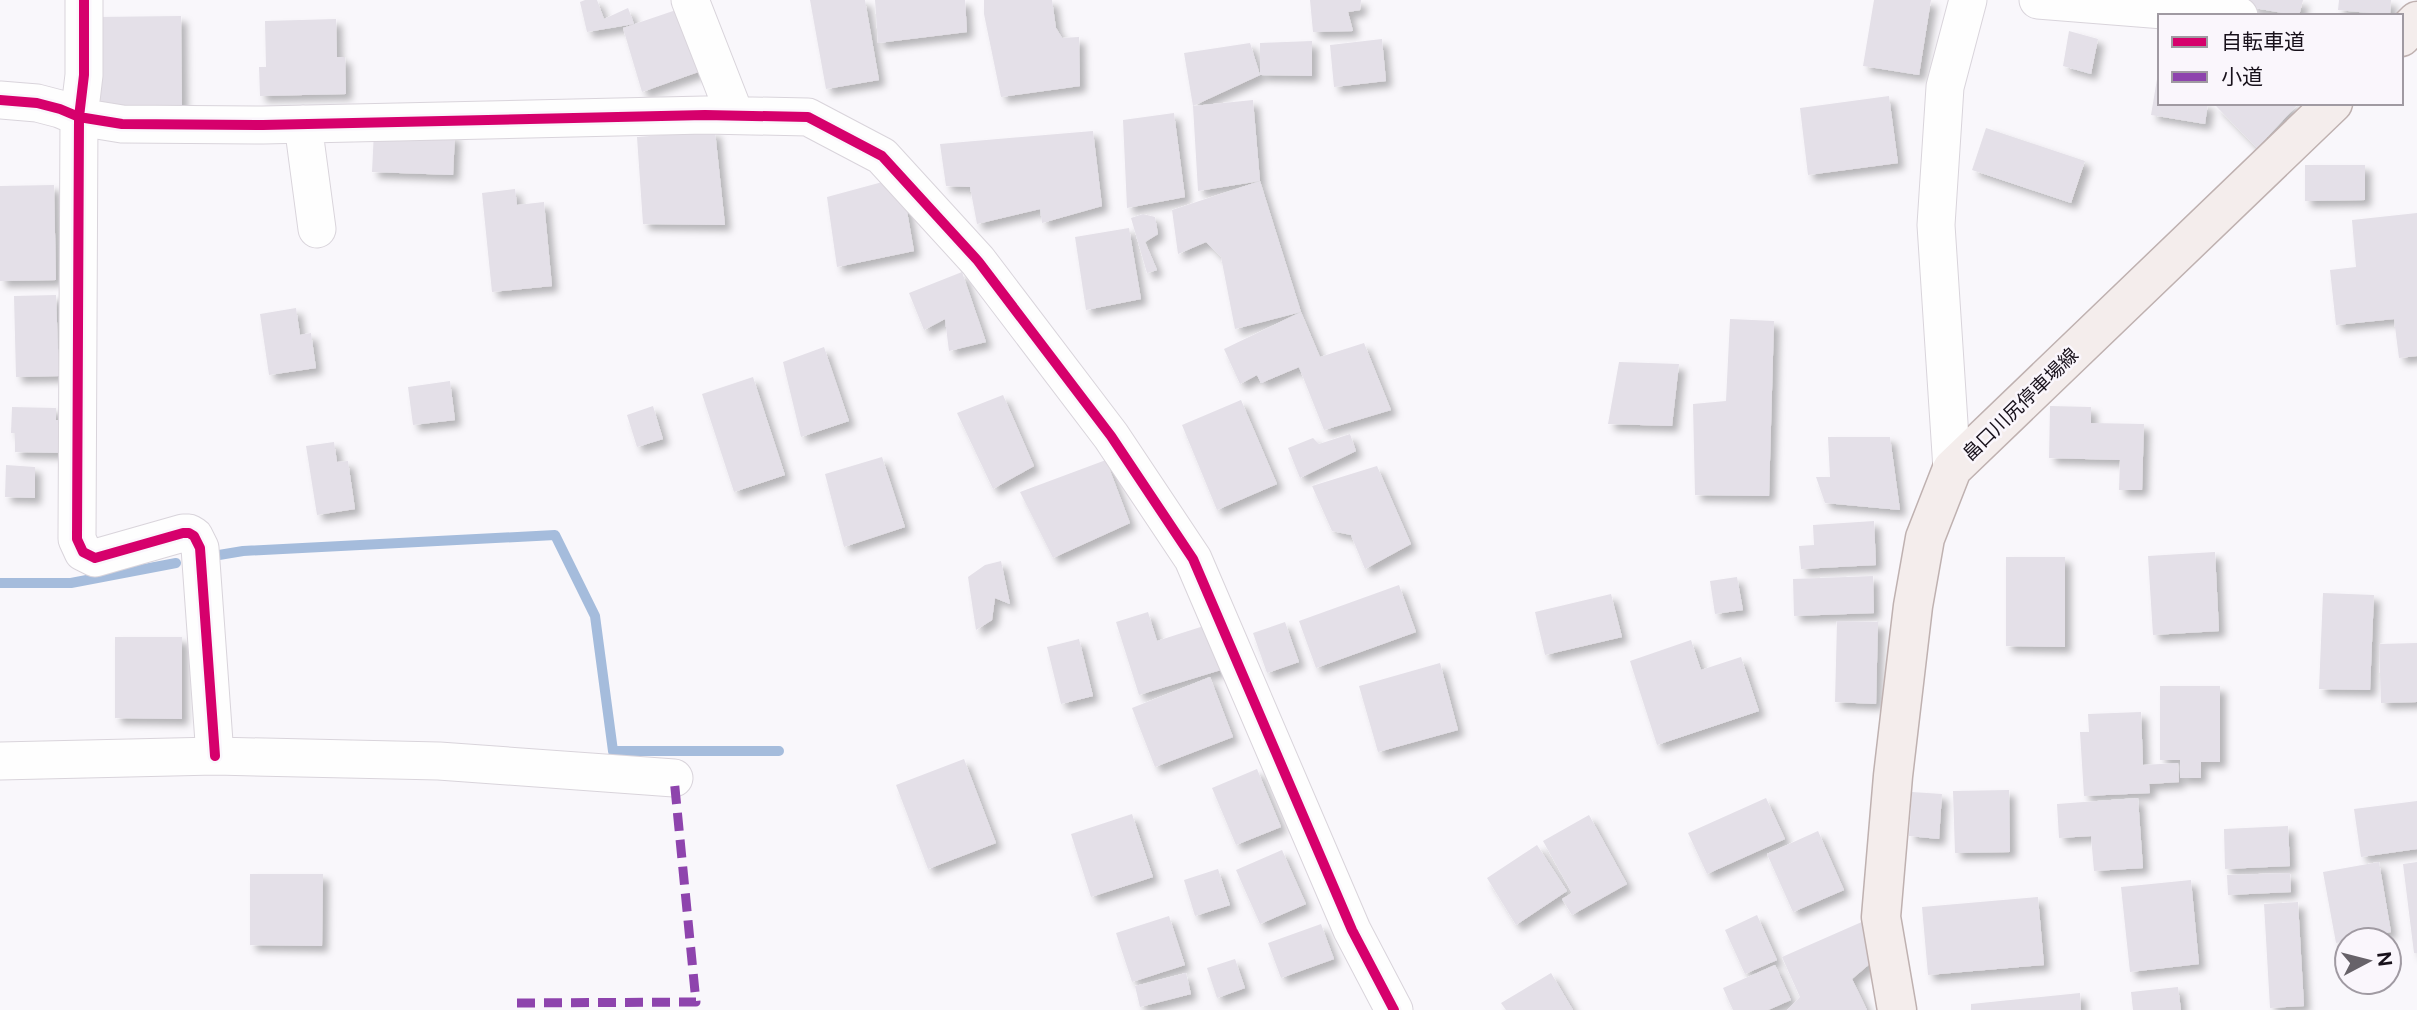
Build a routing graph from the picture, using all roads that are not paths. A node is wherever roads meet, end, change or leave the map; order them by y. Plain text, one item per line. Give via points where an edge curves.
1 (85, 0) edge
2 (690, 0) edge
3 (1968, 0) edge
4 (2038, 0) edge
5 (2214, 14) edge
6 (2417, 21) edge
7 (2403, 35) edge
8 (0, 100) edge
9 (2331, 105) edge
10 (735, 115) junction
11 (79, 117) junction
12 (303, 124) junction
13 (317, 229) dead end
14 (1952, 469) junction
15 (215, 757) junction
16 (0, 761) edge
17 (674, 778) dead end
18 (1394, 1010) edge
19 (1897, 1010) edge

1 - 11 street
2 - 10 street
3 - 14 street via 1945,87 1936,225
4 - 5 street
6 - 7 main road
8 - 11 street via 37,103
9 - 14 main road, 畠口川尻停車場線
10 - 12 street
10 - 18 street via 808,117 882,156 978,261 1111,436 1193,559 1352,930
11 - 12 street via 122,124
11 - 15 street via 77,539 83,552 95,558 183,533 198,541
12 - 13 street
14 - 19 main road, 畠口川尻停車場線 via 1925,538 1893,776 1881,917
15 - 16 street
15 - 17 street via 439,761

